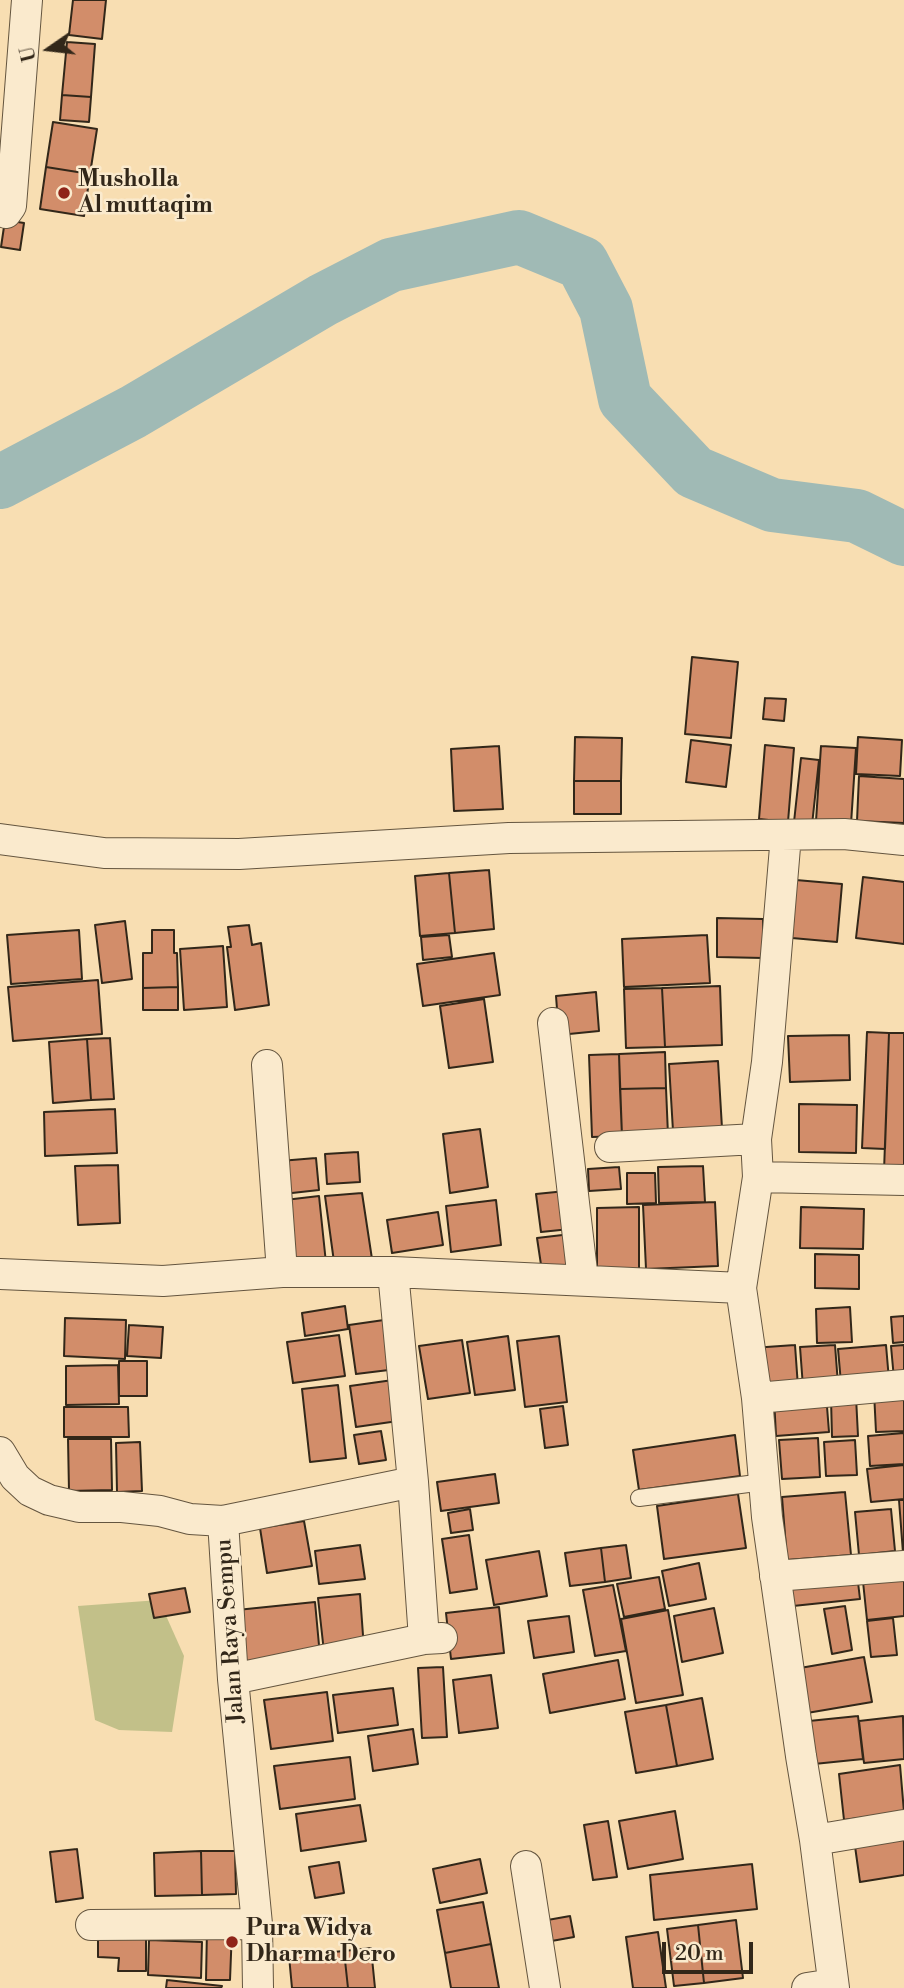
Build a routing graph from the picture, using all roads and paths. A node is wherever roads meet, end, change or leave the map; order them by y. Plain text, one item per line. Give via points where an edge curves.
1 (27, 0) edge
2 (6, 213) dead end
3 (786, 835) junction
4 (0, 839) edge
5 (904, 840) edge
6 (552, 1023) dead end
7 (267, 1065) dead end
8 (755, 1139) junction
9 (610, 1147) dead end
10 (758, 1177) junction
11 (904, 1180) edge
12 (282, 1272) junction
13 (393, 1272) junction
14 (0, 1274) edge
15 (583, 1280) junction
16 (741, 1288) junction
17 (904, 1385) edge
18 (757, 1398) junction
19 (0, 1452) edge
20 (413, 1482) junction
21 (764, 1482) junction
22 (639, 1498) dead end
23 (223, 1521) junction
24 (904, 1566) edge
25 (775, 1576) junction
26 (233, 1679) junction
27 (904, 1825) edge
28 (815, 1840) junction
29 (526, 1866) dead end
30 (257, 1924) junction
31 (91, 1925) dead end
32 (825, 1987) edge
33 (258, 1988) edge
34 (545, 1988) edge

1 - 2 street via 11,206
3 - 4 street via 509,838 239,854 104,853
3 - 5 street
3 - 8 street via 767,1062
6 - 15 street
7 - 12 street
8 - 9 street
8 - 10 street
10 - 11 street
10 - 16 street
12 - 13 street
12 - 14 street via 163,1281
13 - 15 street
13 - 20 street
15 - 16 street
16 - 18 street
17 - 18 street
18 - 21 street
19 - 23 street, Jalan Raya Sempu via 15,1477 50,1500
20 - 23 street
20 - 26 street via 434,1638
21 - 22 lane
21 - 25 street
23 - 26 street, Jalan Raya Sempu
24 - 25 street
25 - 28 street
26 - 30 street, Jalan Raya Sempu
27 - 28 street
28 - 32 street
29 - 34 street
30 - 31 street
30 - 33 street, Jalan Raya Sempu

